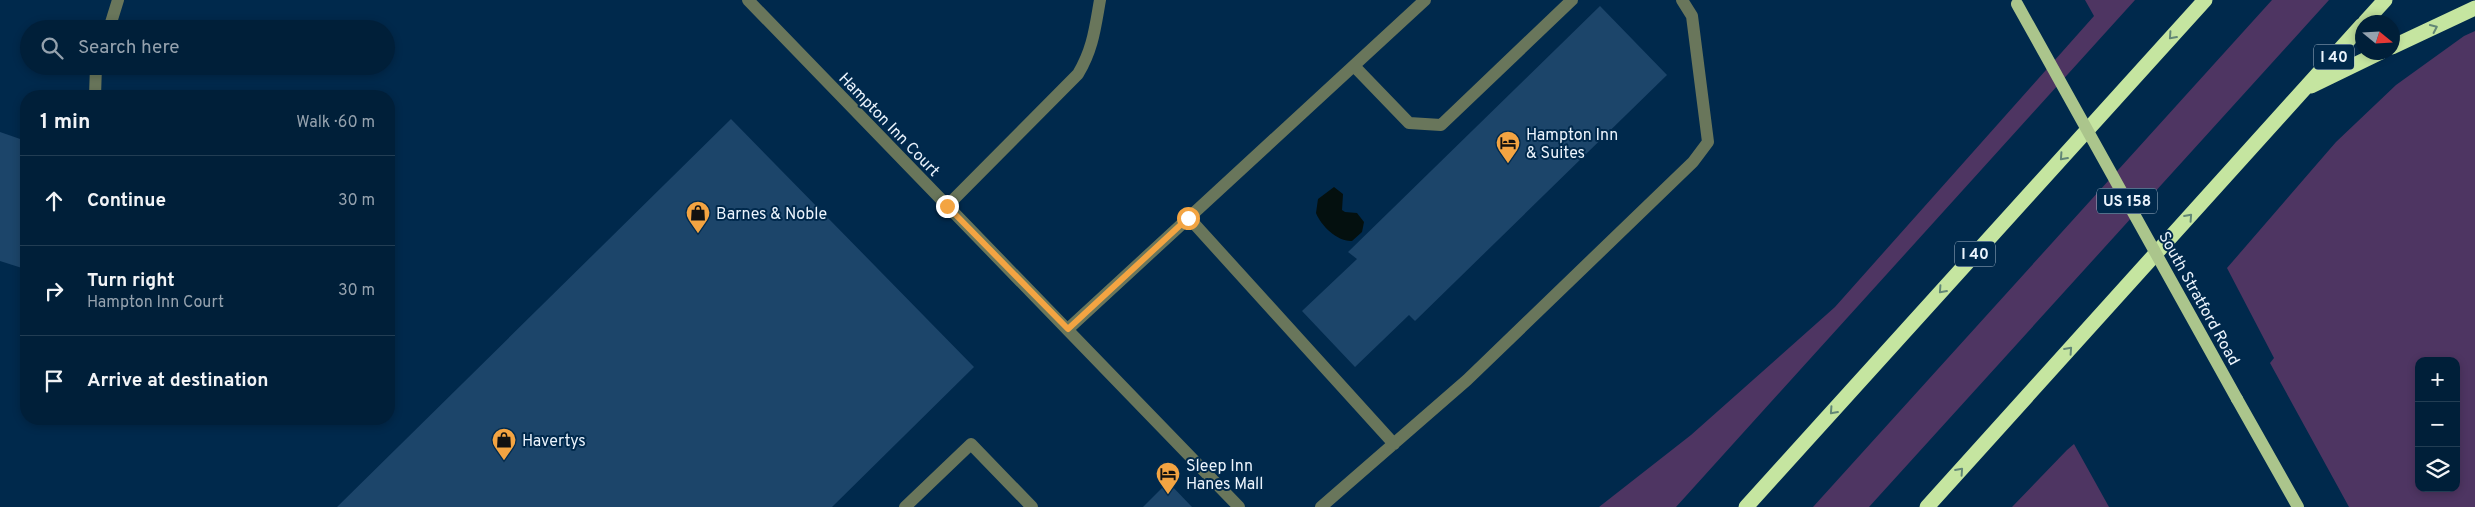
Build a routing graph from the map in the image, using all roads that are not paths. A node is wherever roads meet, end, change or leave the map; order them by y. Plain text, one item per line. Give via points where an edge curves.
1 (118, 0) edge
2 (748, 0) edge
3 (1100, 0) edge
4 (1425, 0) edge
5 (1572, 0) edge
6 (1682, 0) edge
7 (2204, 0) edge
8 (2385, 0) edge
9 (2016, 2) edge
10 (2475, 8) edge
11 (2372, 15) edge
12 (112, 20) edge
13 (2355, 34) edge
14 (2400, 43) edge
15 (2364, 60) edge
16 (1354, 66) junction
17 (96, 75) edge
18 (2305, 88) junction
19 (95, 90) edge
20 (947, 206) junction
21 (1188, 218) junction
22 (1068, 329) junction
23 (1394, 444) junction
24 (905, 507) edge
25 (1032, 507) edge
26 (1239, 507) edge
27 (1322, 507) edge
28 (1746, 507) edge
29 (1927, 507) edge
30 (2298, 507) edge

1 - 12 street
2 - 20 street, Hampton Inn Court
3 - 20 street via 1094,36 1078,74
4 - 16 street
5 - 16 street via 1441,125 1409,123
6 - 23 street via 1692,16 1708,142 1694,162 1468,380
7 -> 28 highway, I 40
8 - 11 highway, I 40
9 - 30 main road, South Stratford Road / US 158, bridge
14 -> 10 highway
13 - 18 highway, I 40
15 - 18 highway
16 - 21 street
17 - 19 street
29 -> 18 highway, I 40
20 - 22 street, Hampton Inn Court
21 - 22 street
21 - 23 street
22 - 26 street, Hampton Inn Court
23 - 27 street
24 - 25 street via 971,444

